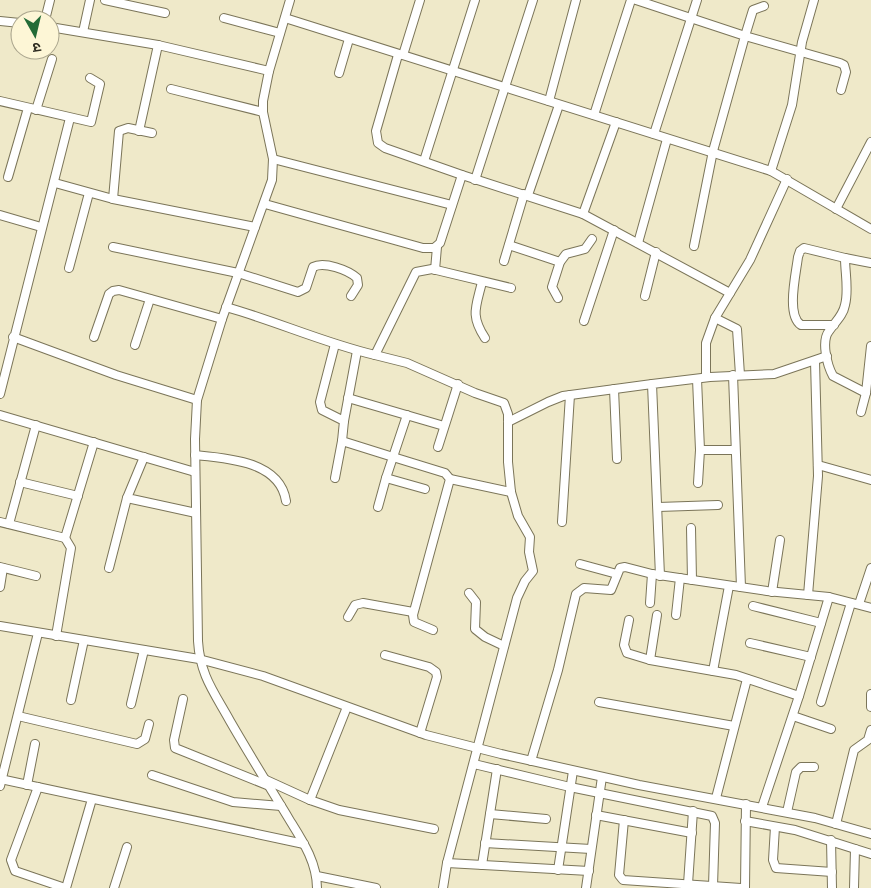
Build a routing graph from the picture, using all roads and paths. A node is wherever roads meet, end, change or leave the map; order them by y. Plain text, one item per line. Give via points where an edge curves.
1 (90, 0) edge
2 (106, 0) edge
3 (290, 0) edge
4 (420, 0) edge
5 (475, 0) edge
6 (533, 0) edge
7 (576, 0) edge
8 (631, 0) edge
9 (636, 0) edge
10 (697, 0) edge
11 (814, 0) edge
12 (764, 6) dead end
13 (165, 13) dead end
14 (692, 17) junction
15 (224, 18) dead end
16 (285, 18) junction
17 (60, 28) edge
18 (82, 32) junction
19 (280, 33) junction
20 (746, 36) junction
21 (349, 39) junction
22 (158, 45) junction
23 (800, 50) junction
24 (401, 55) junction
25 (52, 60) edge
26 (452, 70) junction
27 (268, 71) junction
28 (339, 74) dead end
29 (90, 78) dead end
30 (504, 87) junction
31 (172, 89) dead end
32 (841, 90) dead end
33 (0, 101) edge
34 (549, 101) junction
35 (559, 105) junction
36 (32, 109) junction
37 (263, 112) junction
38 (594, 115) junction
39 (70, 118) junction
40 (616, 122) junction
41 (139, 131) junction
42 (152, 134) dead end
43 (654, 134) junction
44 (667, 139) junction
45 (871, 142) edge
46 (713, 151) junction
47 (274, 159) junction
48 (424, 161) junction
49 (771, 171) junction
50 (462, 175) junction
51 (8, 177) dead end
52 (787, 179) junction
53 (475, 180) junction
54 (55, 183) junction
55 (89, 193) junction
56 (526, 195) junction
57 (112, 199) junction
58 (265, 204) junction
59 (452, 205) junction
60 (836, 209) junction
61 (583, 214) junction
62 (0, 215) edge
63 (41, 227) junction
64 (255, 227) junction
65 (871, 229) edge
66 (614, 230) junction
67 (592, 239) dead end
68 (638, 242) junction
69 (509, 245) junction
70 (694, 246) dead end
71 (113, 247) dead end
72 (437, 247) junction
73 (656, 252) junction
74 (846, 258) junction
75 (504, 261) dead end
76 (560, 262) junction
77 (871, 263) edge
78 (69, 268) dead end
79 (435, 270) junction
80 (238, 273) junction
81 (482, 282) junction
82 (511, 288) dead end
83 (730, 293) junction
84 (351, 296) dead end
85 (645, 296) dead end
86 (558, 298) dead end
87 (150, 299) junction
88 (226, 306) junction
89 (715, 318) junction
90 (222, 319) junction
91 (584, 321) dead end
92 (834, 325) junction
93 (13, 337) junction
94 (94, 337) dead end
95 (485, 338) dead end
96 (335, 344) junction
97 (135, 345) dead end
98 (871, 346) edge
99 (357, 351) junction
100 (376, 355) junction
101 (827, 356) junction
102 (815, 360) junction
103 (736, 375) junction
104 (706, 377) junction
105 (697, 378) junction
106 (458, 384) junction
107 (652, 384) junction
108 (614, 389) junction
109 (866, 393) junction
110 (0, 394) edge
111 (570, 395) junction
112 (348, 398) junction
113 (197, 400) junction
114 (861, 412) dead end
115 (0, 414) edge
116 (407, 415) junction
117 (344, 421) junction
118 (508, 422) junction
119 (36, 425) junction
120 (444, 426) junction
121 (342, 441) junction
122 (94, 442) junction
123 (438, 447) dead end
124 (700, 450) junction
125 (734, 450) junction
126 (195, 456) junction
127 (144, 457) junction
128 (393, 458) junction
129 (617, 459) dead end
130 (818, 465) junction
131 (195, 472) junction
132 (336, 478) dead end
133 (386, 478) junction
134 (450, 479) junction
135 (871, 480) edge
136 (20, 482) junction
137 (698, 483) dead end
138 (425, 489) dead end
139 (511, 492) junction
140 (78, 496) junction
141 (127, 498) junction
142 (286, 501) dead end
143 (718, 505) dead end
144 (378, 507) dead end
145 (658, 507) junction
146 (196, 513) junction
147 (0, 522) edge
148 (562, 522) dead end
149 (9, 524) junction
150 (691, 528) dead end
151 (66, 538) junction
152 (780, 540) dead end
153 (580, 564) dead end
154 (2, 568) edge
155 (110, 568) dead end
156 (871, 568) edge
157 (617, 574) junction
158 (656, 575) junction
159 (36, 576) dead end
160 (680, 578) junction
161 (692, 580) junction
162 (729, 586) junction
163 (0, 587) edge
164 (741, 587) junction
165 (772, 592) junction
166 (469, 593) dead end
167 (808, 595) junction
168 (828, 597) junction
169 (650, 603) dead end
170 (851, 603) junction
171 (859, 604) junction
172 (753, 606) dead end
173 (871, 608) edge
174 (413, 612) junction
175 (657, 615) dead end
176 (676, 615) dead end
177 (348, 618) dead end
178 (629, 620) dead end
179 (821, 623) junction
180 (0, 626) edge
181 (432, 630) dead end
182 (38, 633) junction
183 (56, 636) junction
184 (84, 640) junction
185 (750, 643) dead end
186 (504, 646) junction
187 (144, 650) junction
188 (385, 655) dead end
189 (811, 657) junction
190 (199, 659) junction
191 (650, 660) junction
192 (713, 671) junction
193 (747, 678) junction
194 (871, 694) edge
195 (799, 696) junction
196 (183, 699) dead end
197 (71, 700) dead end
198 (600, 702) dead end
199 (821, 702) dead end
200 (131, 704) dead end
201 (347, 707) junction
202 (871, 707) edge
203 (18, 716) junction
204 (793, 716) junction
205 (149, 724) dead end
206 (734, 726) junction
207 (832, 729) dead end
208 (871, 730) edge
209 (420, 733) junction
210 (35, 744) dead end
211 (479, 748) junction
212 (532, 762) junction
213 (474, 764) junction
214 (814, 767) dead end
215 (497, 769) junction
216 (572, 771) junction
217 (152, 776) dead end
218 (602, 777) junction
219 (1, 781) edge
220 (265, 782) junction
221 (27, 784) junction
222 (38, 787) junction
223 (570, 787) junction
224 (600, 793) junction
225 (716, 798) junction
226 (92, 799) junction
227 (310, 800) junction
228 (746, 804) junction
229 (281, 806) junction
230 (762, 807) junction
231 (693, 811) junction
232 (787, 812) junction
233 (490, 814) junction
234 (596, 815) junction
235 (546, 819) dead end
236 (624, 820) junction
237 (745, 821) junction
238 (836, 824) junction
239 (775, 826) junction
240 (434, 829) dead end
241 (692, 833) junction
242 (871, 834) edge
243 (831, 840) junction
244 (485, 842) junction
245 (304, 844) junction
246 (127, 846) dead end
247 (561, 847) junction
248 (591, 849) junction
249 (855, 849) junction
250 (871, 854) edge
251 (447, 864) junction
252 (482, 865) junction
253 (558, 870) junction
254 (589, 871) junction
255 (832, 872) junction
256 (317, 876) junction
257 (688, 884) junction
258 (712, 886) junction
259 (65, 888) edge
260 (114, 888) edge
261 (318, 888) edge
262 (376, 888) edge
263 (443, 888) edge
264 (586, 888) edge
265 (740, 888) edge
266 (745, 888) edge
267 (832, 888) edge
268 (854, 888) edge

1 - 18 street
2 - 13 street
3 - 16 street
4 - 24 street
5 - 26 street
6 - 30 street
7 - 34 street
8 - 38 street
9 - 14 street
10 - 14 street
11 - 23 street
12 - 20 street via 753,10
14 - 20 street
14 - 43 street
15 - 19 street
16 - 19 street
16 - 21 street
17 - 18 street
18 - 22 street
19 - 27 street
20 - 23 street
20 - 46 street
21 - 24 street
21 - 28 street
22 - 27 street
22 - 41 street
23 - 32 street via 844,65 846,72
23 - 49 street via 792,105
24 - 26 street
24 - 48 street via 376,137 385,148
25 - 36 street
26 - 30 street
26 - 48 street
27 - 37 street
29 - 39 street via 100,84 93,118 88,123
30 - 34 street
30 - 53 street
31 - 37 street
33 - 36 street
34 - 35 street
35 - 38 street
35 - 56 street
36 - 39 street
36 - 51 street
37 - 47 street
38 - 40 street
39 - 54 street
40 - 43 street
40 - 61 street
41 - 42 street
41 - 57 street via 128,128 119,132
43 - 44 street
44 - 46 street
44 - 68 street
45 - 60 street
46 - 49 street
46 - 70 street
47 - 58 street
47 - 59 street
48 - 50 street
49 - 52 street
50 - 53 street
50 - 59 street
52 - 60 street
52 - 83 street via 761,238
53 - 56 street
54 - 55 street
54 - 63 street
55 - 57 street
55 - 78 street
56 - 61 street
56 - 69 street
57 - 64 street
58 - 64 street
58 - 72 street via 423,248
59 - 72 street
60 - 65 street
61 - 66 street
62 - 63 street
63 - 93 street
64 - 80 street
66 - 68 street
66 - 91 street
67 - 76 street via 585,249 566,254
68 - 73 street
69 - 75 street
69 - 76 street
71 - 80 street
72 - 79 street
73 - 83 street
73 - 85 street
74 - 77 street
74 - 92 street via 845,306
74 - 92 street via 804,248 798,257 794,318 801,325
76 - 86 street via 552,287
79 - 81 street
79 - 100 street via 421,270 413,277
80 - 84 street via 298,292 306,288 313,267 325,265 350,272 358,278 358,285
80 - 88 street
81 - 82 street
81 - 95 street via 474,317
83 - 89 street
87 - 90 street
87 - 94 street via 113,291 109,294
87 - 97 street
88 - 90 street
88 - 96 street
89 - 103 street via 737,329
89 - 104 street via 706,343
90 - 113 street
92 - 101 street via 827,334
93 - 110 street
93 - 113 street via 116,375
96 - 99 street
96 - 117 street via 320,407 324,413
98 - 109 street
99 - 100 street
99 - 112 street
100 - 106 street via 407,363
101 - 102 street
101 - 109 street via 833,376
102 - 103 street via 774,374
102 - 130 street
103 - 104 street
103 - 125 street
104 - 105 street
105 - 107 street
105 - 124 street
106 - 118 street via 504,403
106 - 120 street
107 - 108 street
107 - 145 street
108 - 111 street
108 - 129 street
109 - 114 street
111 - 118 street
111 - 148 street
112 - 116 street
112 - 117 street
113 - 126 street
115 - 119 street
116 - 120 street
116 - 128 street
117 - 121 street
118 - 139 street
119 - 122 street
119 - 136 street
120 - 123 street
121 - 128 street
121 - 132 street
122 - 127 street
122 - 140 street
124 - 125 street
124 - 137 street
125 - 164 street
126 - 131 street
126 - 142 street via 237,461 267,472 282,486
127 - 131 street
127 - 141 street
128 - 133 street
128 - 134 street via 445,472
130 - 135 street
130 - 167 street
131 - 146 street
133 - 138 street
133 - 144 street
134 - 139 street
134 - 174 street
136 - 140 street
136 - 149 street
139 - 186 street via 518,516 530,537 533,570 517,598
140 - 151 street
141 - 146 street
141 - 155 street
143 - 145 street
145 - 158 street
146 - 190 street
147 - 149 street
149 - 151 street
150 - 161 street
151 - 183 street via 71,548
152 - 165 street
153 - 157 street
154 - 159 street
154 - 163 street
156 - 171 street
157 - 158 street via 624,567
157 - 212 street via 611,590 581,588 576,594
158 - 160 street
158 - 169 street
160 - 161 street
160 - 176 street
161 - 162 street
162 - 164 street
162 - 192 street
164 - 165 street
165 - 167 street
166 - 186 street via 476,602 475,629
167 - 168 street
168 - 170 street
168 - 179 street
170 - 171 street
170 - 199 street
171 - 173 street
172 - 179 street
174 - 177 street via 362,603 355,606
174 - 181 street via 414,622
175 - 191 street
178 - 191 street via 624,650
179 - 189 street
180 - 182 street
182 - 183 street
182 - 203 street
183 - 184 street
184 - 187 street
184 - 197 street
185 - 189 street
186 - 211 street
187 - 190 street
187 - 200 street
188 - 209 street via 429,667 436,672
189 - 195 street
190 - 201 street via 263,676
190 - 220 street via 207,682
191 - 192 street
192 - 193 street
193 - 195 street
193 - 206 street
194 - 202 street
195 - 204 street
196 - 220 street via 175,748
198 - 206 street
201 - 209 street
201 - 227 street
203 - 205 street via 137,744 145,739
203 - 219 street
204 - 207 street
204 - 230 street
206 - 225 street
208 - 238 street via 868,740 854,750
209 - 211 street
210 - 221 street
211 - 212 street
211 - 213 street
212 - 216 street
213 - 215 street
213 - 251 street
214 - 232 street via 801,767 796,772
215 - 223 street
215 - 233 street
216 - 218 street
216 - 223 street
217 - 229 street via 245,805
218 - 224 street
218 - 225 street
219 - 221 street
220 - 227 street
220 - 229 street
221 - 222 street
222 - 226 street
222 - 259 street via 11,860 12,867 15,871
223 - 224 street
223 - 247 street
224 - 231 street
224 - 234 street
225 - 228 street
226 - 245 street
226 - 259 street
227 - 240 street via 354,814
228 - 230 street
228 - 237 street
229 - 245 street
230 - 232 street
231 - 241 street
231 - 258 street via 714,819
232 - 238 street
233 - 235 street
233 - 244 street
234 - 236 street
234 - 248 street
236 - 241 street
236 - 257 street via 621,878
237 - 239 street
237 - 266 street
238 - 242 street
239 - 243 street
239 - 255 street via 773,860 776,868
241 - 257 street
243 - 249 street
243 - 255 street
244 - 247 street
244 - 252 street
245 - 256 street
246 - 260 street
247 - 248 street
247 - 253 street
248 - 254 street
249 - 250 street
249 - 268 street
251 - 252 street
251 - 263 street
252 - 253 street
253 - 254 street
254 - 264 street
255 - 267 street
256 - 261 street
256 - 262 street
257 - 258 street
258 - 265 street

